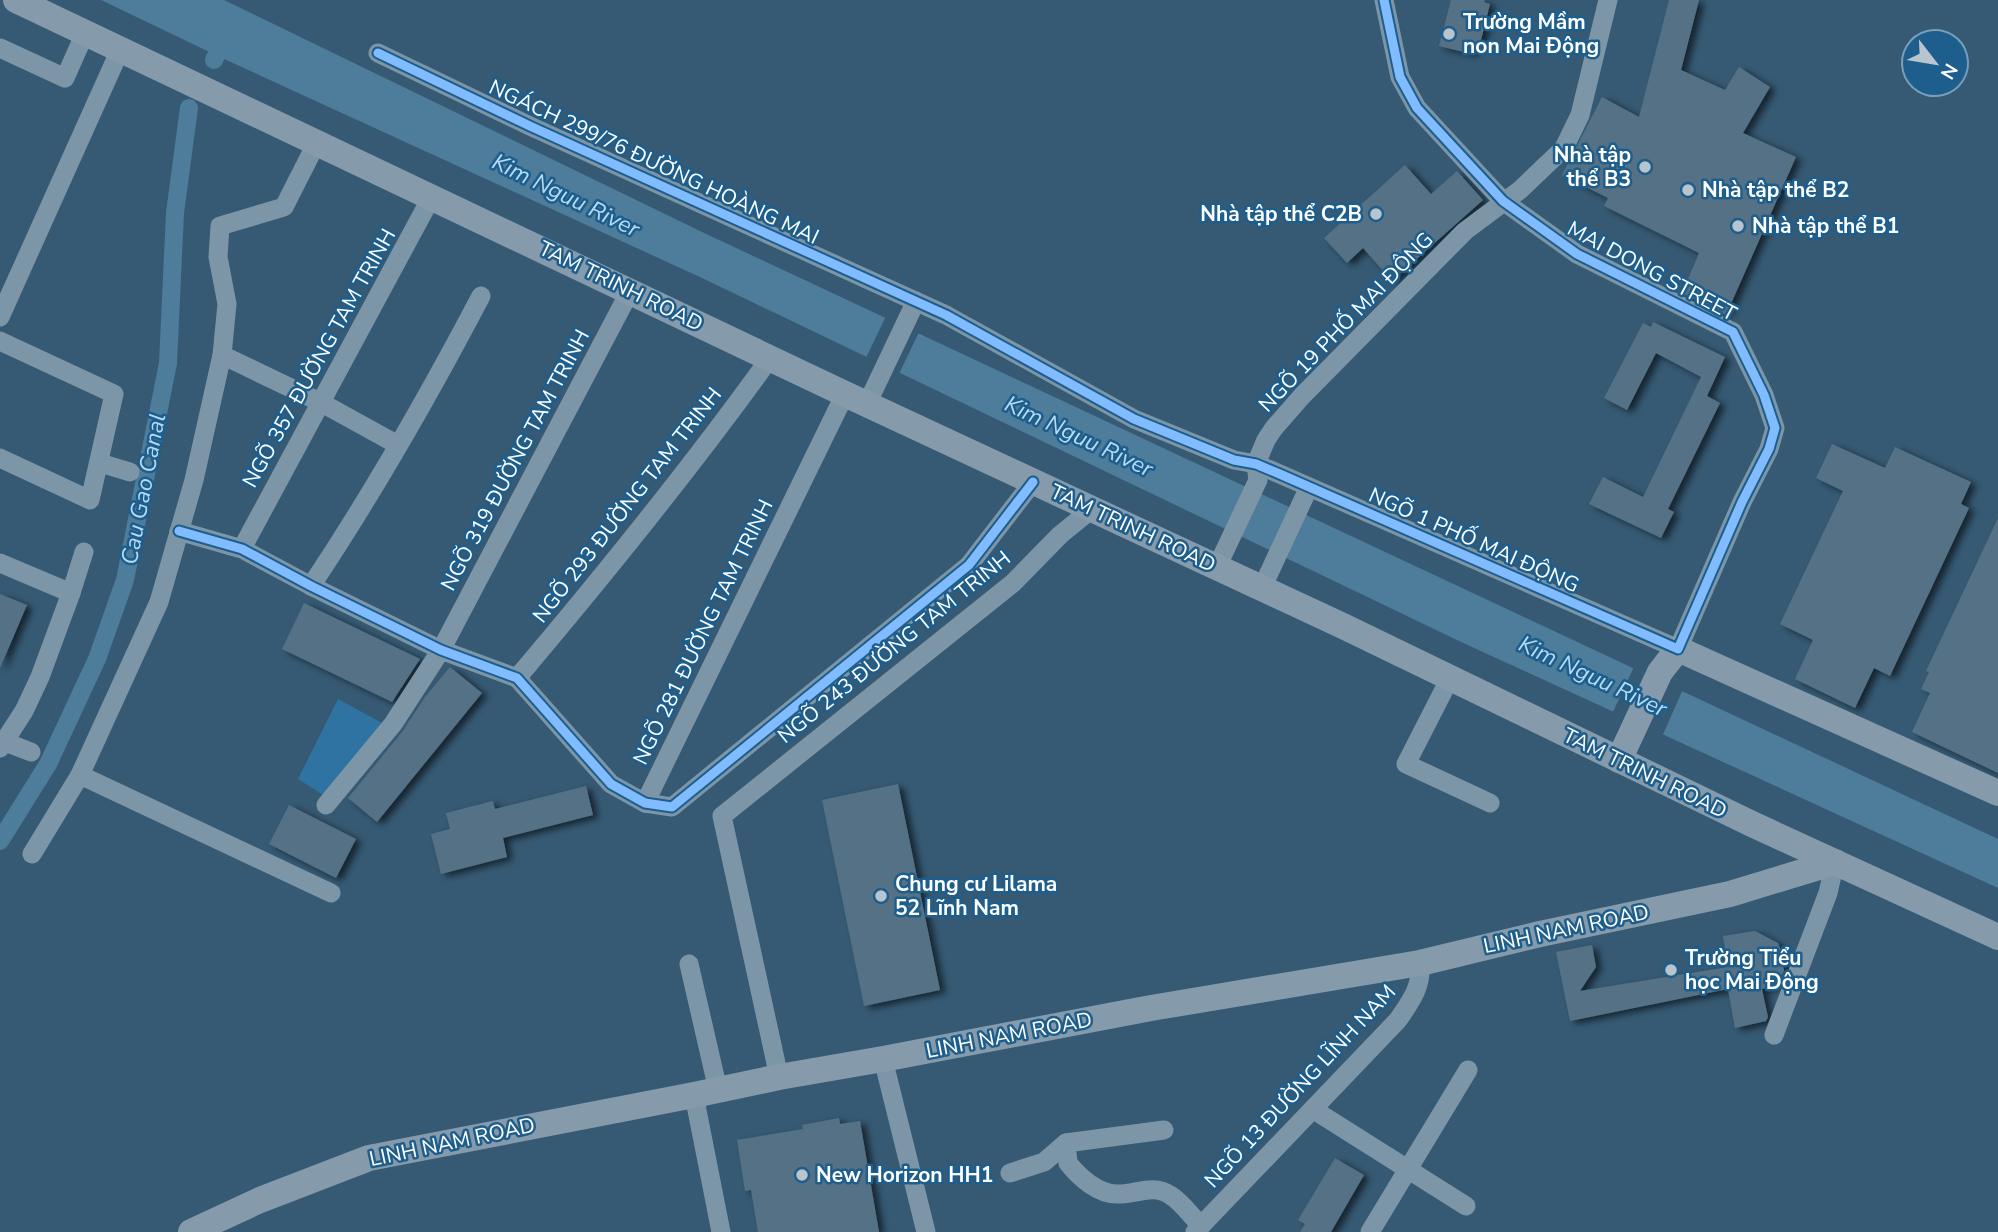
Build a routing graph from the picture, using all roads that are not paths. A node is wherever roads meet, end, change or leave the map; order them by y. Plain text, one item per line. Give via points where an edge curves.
1 (16, 0) edge
2 (1384, 0) edge
3 (1608, 0) edge
4 (85, 33) junction
5 (0, 48) edge
6 (120, 50) junction
7 (378, 53) dead end
8 (317, 142) junction
9 (432, 196) junction
10 (1503, 201) junction
11 (630, 291) junction
12 (481, 296) dead end
13 (916, 301) junction
14 (0, 317) edge
15 (0, 341) edge
16 (222, 355) junction
17 (770, 358) junction
18 (863, 393) junction
19 (320, 402) junction
20 (398, 445) junction
21 (0, 458) edge
22 (100, 463) junction
23 (1256, 464) junction
24 (130, 472) dead end
25 (1033, 482) junction
26 (1309, 486) junction
27 (1092, 509) junction
28 (179, 531) junction
29 (246, 541) dead end
30 (84, 552) dead end
31 (1222, 557) junction
32 (0, 563) edge
33 (1266, 579) junction
34 (311, 586) junction
35 (71, 593) junction
36 (1678, 649) junction
37 (441, 650) junction
38 (517, 678) junction
39 (1450, 678) junction
40 (1, 743) edge
41 (1623, 751) junction
42 (31, 752) dead end
43 (80, 775) junction
44 (1998, 793) edge
45 (645, 803) junction
46 (1490, 803) dead end
47 (326, 805) dead end
48 (32, 854) dead end
49 (1835, 862) junction
50 (331, 893) dead end
51 (1998, 937) edge
52 (1420, 963) junction
53 (689, 964) dead end
54 (1774, 1035) dead end
55 (877, 1060) junction
56 (1468, 1070) dead end
57 (779, 1077) junction
58 (706, 1093) junction
59 (1314, 1110) junction
60 (1164, 1130) dead end
61 (1066, 1143) junction
62 (1408, 1169) junction
63 (1010, 1173) dead end
64 (1466, 1206) dead end
65 (1198, 1229) edge
66 (191, 1232) edge
67 (721, 1232) edge
68 (915, 1232) edge
69 (926, 1232) edge
70 (1370, 1232) edge

1 - 4 main road, TAM TRINH ROAD
2 - 10 street, MAI DONG STREET via 1400,77 1417,108
3 - 10 street, NGÕ 19 PHỐ MAI ĐỘNG via 1573,132 1564,148 1520,191
4 - 5 street via 65,78
4 - 6 main road, TAM TRINH ROAD
6 - 8 main road, TAM TRINH ROAD
6 - 14 street
7 - 13 street, NGÁCH 299/76 ĐƯỜNG HOÀNG MAI
8 - 9 main road, TAM TRINH ROAD
8 - 16 street via 284,207 220,226 218,257 227,304
9 - 11 main road, TAM TRINH ROAD
9 - 19 street, NGÕ 357 ĐƯỜNG TAM TRINH
10 - 23 street, NGÕ 19 PHỐ MAI ĐỘNG via 1465,231 1302,396 1266,440
10 - 36 street, MAI DONG STREET via 1577,254 1733,332 1764,396 1775,428 1769,449
11 - 17 main road, TAM TRINH ROAD
11 - 37 street, NGÕ 319 ĐƯỜNG TAM TRINH
12 - 20 street
13 - 18 street, NGÕ 281 ĐƯỜNG TAM TRINH
13 - 23 street, NGÁCH 299/76 ĐƯỜNG HOÀNG MAI via 1134,419 1234,460
15 - 22 street via 114,394
16 - 19 street
16 - 28 street
17 - 18 main road, TAM TRINH ROAD
17 - 38 street, NGÕ 293 ĐƯỜNG TAM TRINH via 626,547
18 - 25 main road, TAM TRINH ROAD
18 - 45 street, NGÕ 281 ĐƯỜNG TAM TRINH
19 - 20 street
19 - 29 street, NGÕ 357 ĐƯỜNG TAM TRINH
20 - 34 street
21 - 22 street via 90,500
22 - 24 street
23 - 26 street, NGÕ 1 PHỐ MAI ĐỘNG
23 - 31 street via 1258,480
25 - 27 main road, TAM TRINH ROAD
25 - 45 street via 969,565 884,636 672,807
26 - 33 street
26 - 36 street, NGÕ 1 PHỐ MAI ĐỘNG
27 - 31 main road, TAM TRINH ROAD
27 - 57 street, NGÕ 243 ĐƯỜNG TAM TRINH via 1013,583 722,816
28 - 34 street via 242,549
28 - 43 street via 159,602
30 - 35 street
31 - 33 main road, TAM TRINH ROAD
32 - 35 street
33 - 39 main road, TAM TRINH ROAD
34 - 37 street
35 - 40 street via 24,711
36 - 41 main road via 1660,672
36 - 44 main road
37 - 38 street
37 - 47 street, NGÕ 319 ĐƯỜNG TAM TRINH via 393,724
38 - 45 street, NGÕ 281 ĐƯỜNG TAM TRINH via 611,784
39 - 41 main road, TAM TRINH ROAD
39 - 46 street via 1406,764
40 - 42 street
41 - 49 main road, TAM TRINH ROAD
43 - 48 street
43 - 50 street
49 - 51 main road, TAM TRINH ROAD
49 - 52 main road, LINH NAM ROAD via 1730,894
49 - 54 street via 1828,893
52 - 55 main road, LINH NAM ROAD
52 - 59 street, NGÕ 13 ĐƯỜNG LĨNH NAM via 1415,994 1398,1020
53 - 58 street
55 - 57 main road, LINH NAM ROAD
55 - 68 street
55 - 69 street
56 - 62 street
57 - 58 main road, LINH NAM ROAD
58 - 66 main road, LINH NAM ROAD via 369,1158
58 - 67 street
59 - 62 street
59 - 65 street, NGÕ 13 ĐƯỜNG LĨNH NAM
60 - 61 street
61 - 63 street via 1044,1162
61 - 65 street via 1068,1163 1098,1189 1117,1194 1147,1189 1171,1195
62 - 64 street
62 - 70 street

